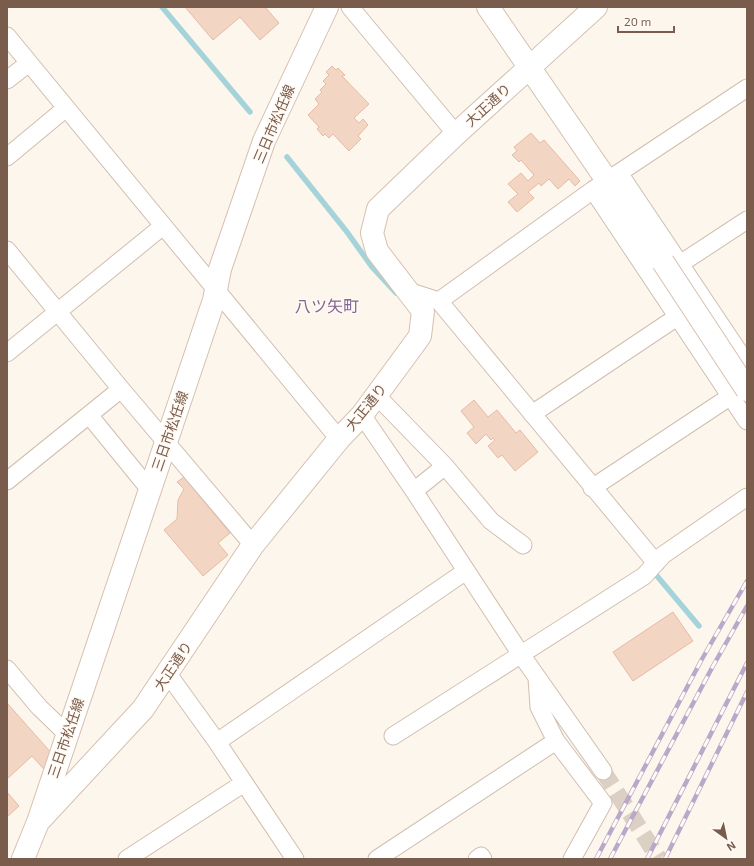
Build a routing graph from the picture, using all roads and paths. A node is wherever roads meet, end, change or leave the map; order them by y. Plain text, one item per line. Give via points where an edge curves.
1 (327, 7) edge
2 (350, 7) edge
3 (488, 7) edge
4 (596, 7) edge
5 (7, 36) edge
6 (29, 63) junction
7 (529, 68) junction
8 (7, 80) edge
9 (747, 88) edge
10 (66, 108) junction
11 (456, 134) junction
12 (7, 157) edge
13 (606, 181) junction
14 (747, 220) edge
15 (163, 226) junction
16 (7, 250) edge
17 (671, 263) junction
18 (216, 290) junction
19 (408, 291) junction
20 (439, 301) junction
21 (58, 312) junction
22 (677, 317) junction
23 (726, 333) junction
24 (742, 346) edge
25 (700, 350) junction
26 (7, 353) edge
27 (747, 364) edge
28 (121, 389) junction
29 (739, 393) edge
30 (376, 395) junction
31 (532, 414) junction
32 (89, 415) junction
33 (362, 415) junction
34 (747, 421) edge
35 (339, 439) junction
36 (166, 442) junction
37 (445, 466) junction
38 (7, 481) edge
39 (592, 488) junction
40 (150, 490) junction
41 (414, 491) junction
42 (747, 497) edge
43 (253, 545) junction
44 (523, 545) dead end
45 (653, 567) junction
46 (466, 571) junction
47 (520, 653) junction
48 (7, 669) edge
49 (168, 674) junction
50 (538, 678) junction
51 (67, 734) junction
52 (393, 736) dead end
53 (556, 741) junction
54 (217, 742) junction
55 (603, 771) tunnel mouth
56 (244, 783) junction
57 (38, 822) junction
58 (293, 858) edge
59 (23, 859) edge
60 (127, 859) edge
61 (377, 859) edge
62 (477, 859) edge
63 (483, 859) edge
64 (572, 859) edge

1 - 18 street, 三日市松任線 via 264,141 220,269
2 - 11 street
3 - 7 street
4 - 7 street, 大正通り
5 - 6 street
6 - 8 street
6 - 10 street
7 - 11 street, 大正通り
7 - 13 street
9 - 13 street
10 - 12 street
10 - 15 street
11 - 19 street, 大正通り via 378,209 372,233 377,251
13 - 17 street
13 - 20 street
13 - 22 street
14 - 17 street
15 - 18 street
15 - 21 street
16 - 21 street
17 - 23 street
17 - 29 street, bridge
18 - 35 street
18 - 36 street, 三日市松任線
19 - 20 street
19 - 30 street, 大正通り via 423,311 420,336
20 - 31 street
21 - 26 street
21 - 28 street
22 - 25 street
22 - 31 street
23 - 24 street
23 - 25 street
24 - 27 street
25 - 29 street
28 - 32 street
28 - 36 street
29 - 34 street
29 - 39 street
30 - 33 street, 大正通り
30 - 37 street
31 - 39 street
32 - 38 street
32 - 40 street
33 - 35 street, 大正通り
33 - 41 street
35 - 43 street, 大正通り
36 - 40 street, 三日市松任線
36 - 43 street
37 - 41 street
37 - 44 street via 491,521
39 - 45 street
40 - 51 street, 三日市松任線
41 - 46 street
42 - 45 street via 663,556
43 - 49 street, 大正通り
45 - 47 street
46 - 47 street
46 - 54 street
47 - 50 street
47 - 52 street
48 - 51 street via 38,707
49 - 54 street
49 - 57 street, 大正通り via 143,709
50 - 53 street via 539,707
50 - 55 street
51 - 57 street, 三日市松任線
53 - 61 street
53 - 64 street via 603,803
54 - 56 street
56 - 58 street
56 - 60 street
57 - 59 street, 三日市松任線
62 - 63 street via 481,856

